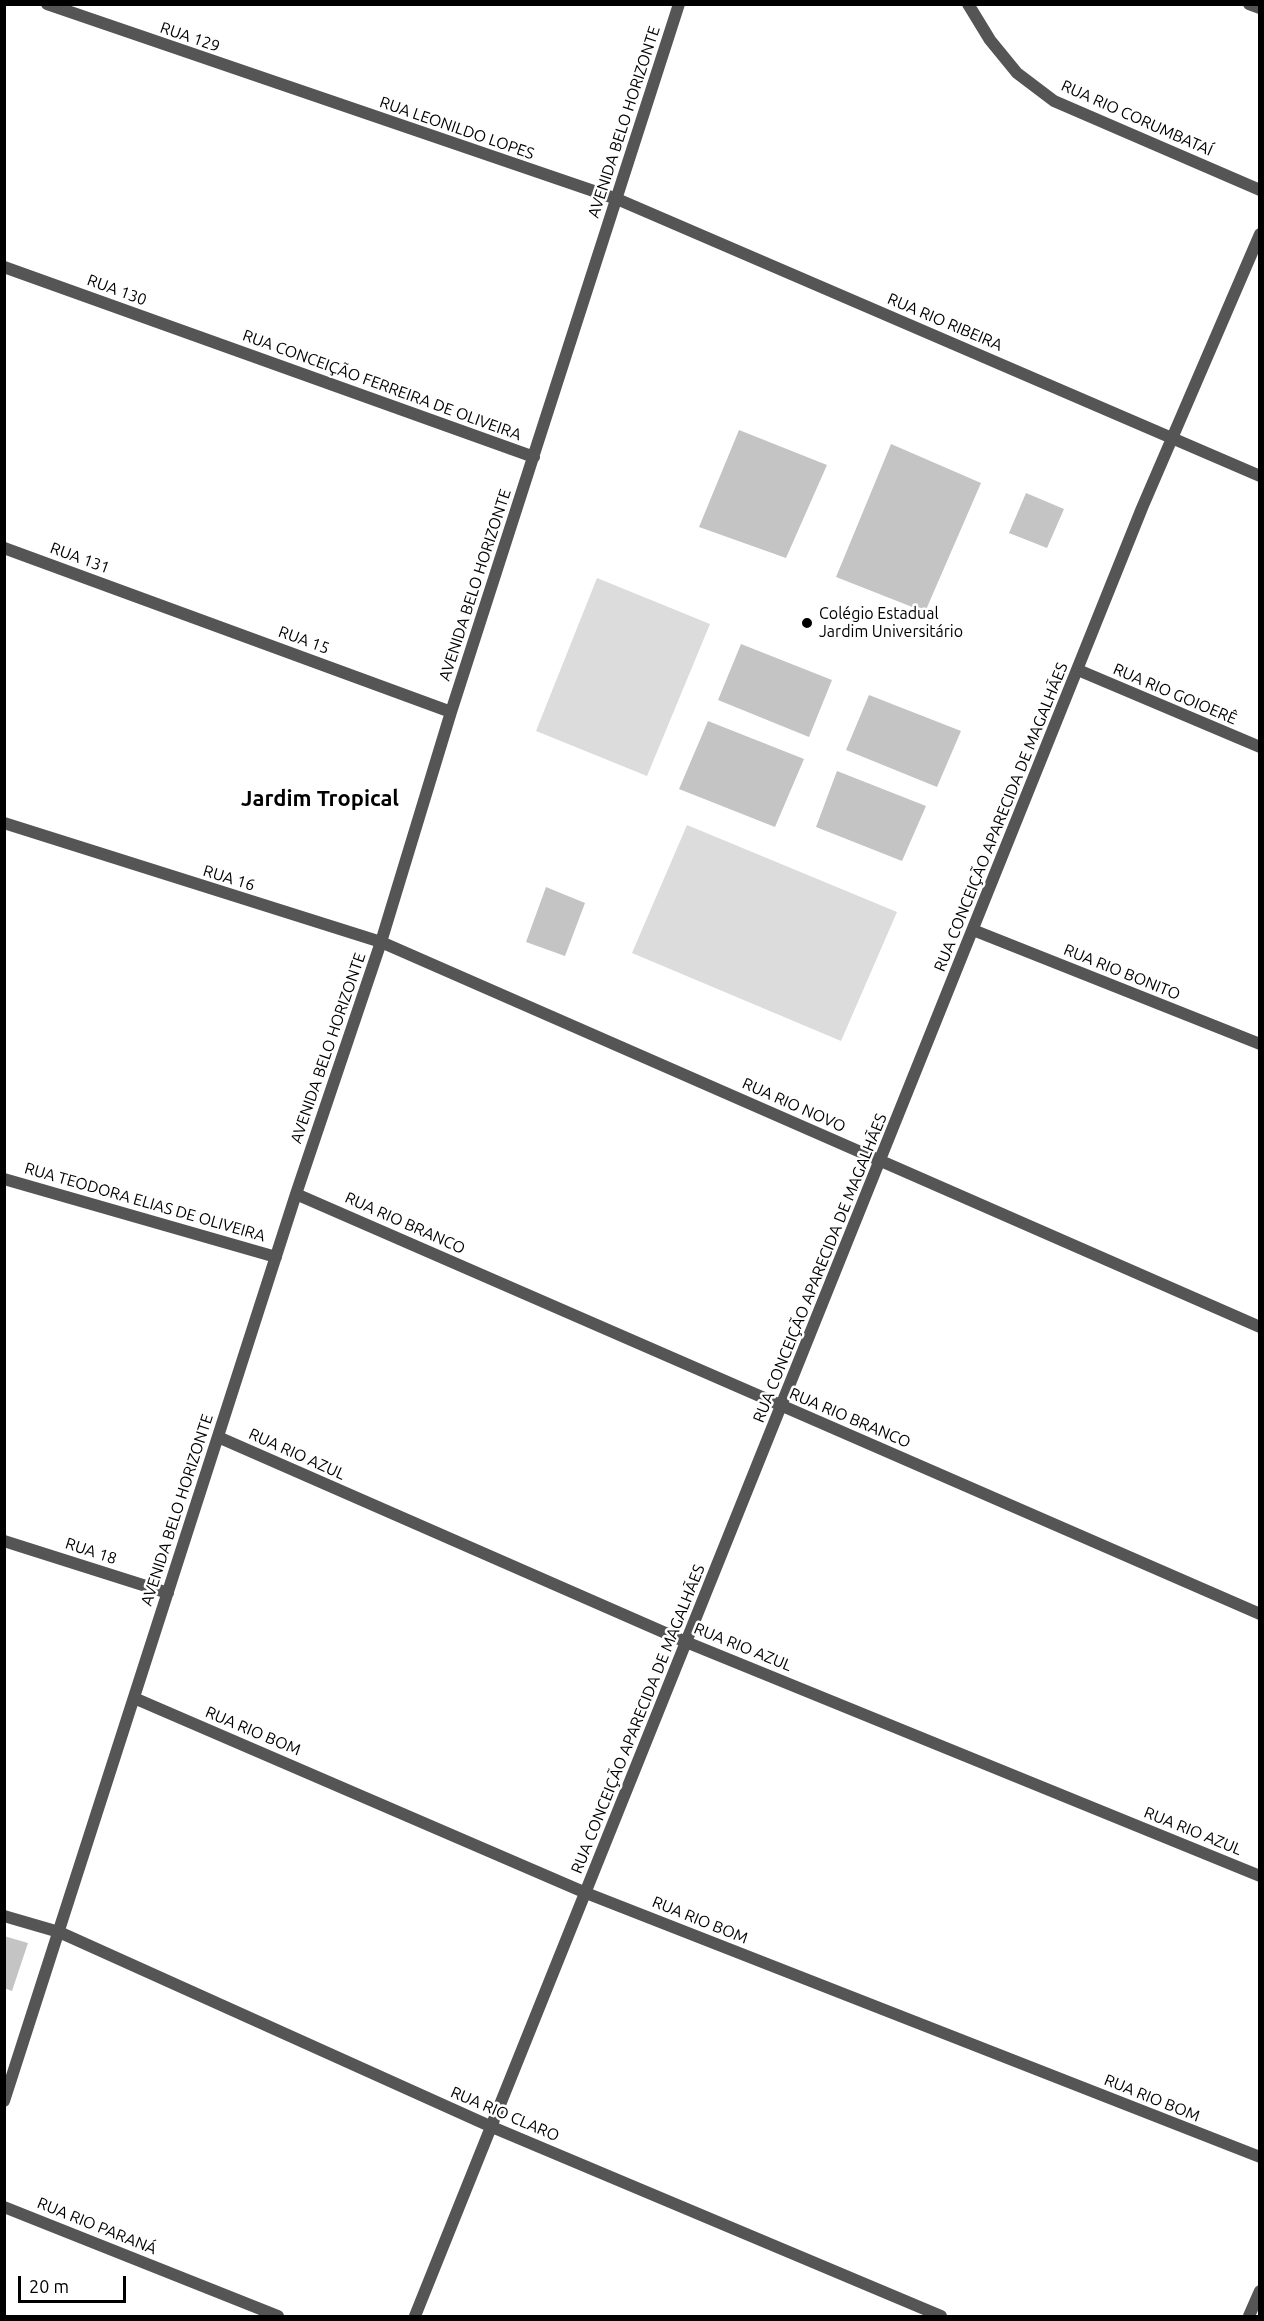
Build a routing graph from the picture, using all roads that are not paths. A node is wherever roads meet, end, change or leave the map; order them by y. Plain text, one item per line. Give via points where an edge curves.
1 (47, 4) edge
2 (679, 4) edge
3 (968, 4) edge
4 (1249, 4) edge
5 (1260, 9) edge
6 (288, 88) joint
7 (1260, 190) edge
8 (616, 199) junction
9 (1260, 234) edge
10 (4, 267) edge
11 (219, 344) joint
12 (1171, 437) junction
13 (534, 457) junction
14 (1260, 476) edge
15 (4, 548) edge
16 (144, 599) joint
17 (1078, 670) junction
18 (451, 712) junction
19 (1260, 747) edge
20 (4, 823) edge
21 (973, 930) junction
22 (381, 942) junction
23 (1260, 1044) edge
24 (881, 1161) junction
25 (4, 1179) edge
26 (296, 1194) junction
27 (276, 1257) junction
28 (1260, 1327) edge
29 (781, 1406) junction
30 (218, 1437) junction
31 (4, 1541) edge
32 (168, 1593) junction
33 (1260, 1614) edge
34 (686, 1642) junction
35 (134, 1698) junction
36 (1260, 1876) edge
37 (586, 1893) junction
38 (4, 1916) edge
39 (59, 1932) junction
40 (4, 2101) edge
41 (492, 2127) junction
42 (1260, 2157) edge
43 (4, 2207) edge
44 (1260, 2291) edge
45 (278, 2316) edge
46 (415, 2316) edge
47 (941, 2316) edge
48 (1249, 2316) edge

1 - 6 street, RUA 129
2 - 8 street, AVENIDA BELO HORIZONTE
3 - 7 street, RUA RIO CORUMBATAÍ via 1017,74 1054,101
4 - 5 street
6 - 8 street, RUA LEONILDO LOPES
8 - 12 street, RUA RIO RIBEIRA
8 - 13 street, AVENIDA BELO HORIZONTE
9 - 12 street, RUA CONCEIÇÃO APARECIDA DE MAGALHÃES
10 - 11 street, RUA 130
11 - 13 street, RUA CONCEIÇÃO FERREIRA DE OLIVEIRA
12 - 14 street, RUA RIO RIBEIRA
12 - 17 street, RUA CONCEIÇÃO APARECIDA DE MAGALHÃES
13 - 18 street, AVENIDA BELO HORIZONTE
15 - 16 street, RUA 131
16 - 18 street, RUA 15
17 - 19 street, RUA RIO GOIOERÊ
17 - 21 street, RUA CONCEIÇÃO APARECIDA DE MAGALHÃES
18 - 22 street, AVENIDA BELO HORIZONTE
20 - 22 street, RUA 16
21 - 23 street, RUA RIO BONITO
21 - 24 street, RUA CONCEIÇÃO APARECIDA DE MAGALHÃES
22 - 24 street, RUA RIO NOVO
22 - 26 street, AVENIDA BELO HORIZONTE
24 - 28 street, RUA RIO NOVO
24 - 29 street, RUA CONCEIÇÃO APARECIDA DE MAGALHÃES
25 - 27 street, RUA TEODORA ELIAS DE OLIVEIRA
26 - 27 street, AVENIDA BELO HORIZONTE
26 - 29 street, RUA RIO BRANCO
27 - 30 street, AVENIDA BELO HORIZONTE
29 - 33 street, RUA RIO BRANCO
29 - 34 street, RUA CONCEIÇÃO APARECIDA DE MAGALHÃES
30 - 32 street, AVENIDA BELO HORIZONTE
30 - 34 street, RUA RIO AZUL
31 - 32 street, RUA 18
32 - 35 street, AVENIDA BELO HORIZONTE
34 - 36 street, RUA RIO AZUL
34 - 37 street, RUA CONCEIÇÃO APARECIDA DE MAGALHÃES
35 - 37 street, RUA RIO BOM
35 - 39 street, AVENIDA BELO HORIZONTE
37 - 41 street, RUA CONCEIÇÃO APARECIDA DE MAGALHÃES
37 - 42 street, RUA RIO BOM
38 - 39 street, RUA RIO CLARO
39 - 40 street, AVENIDA BELO HORIZONTE
39 - 41 street, RUA RIO CLARO
41 - 46 street, RUA CONCEIÇÃO APARECIDA DE MAGALHÃES
41 - 47 street, RUA RIO CLARO
43 - 45 street, RUA RIO PARANÁ
44 - 48 street

